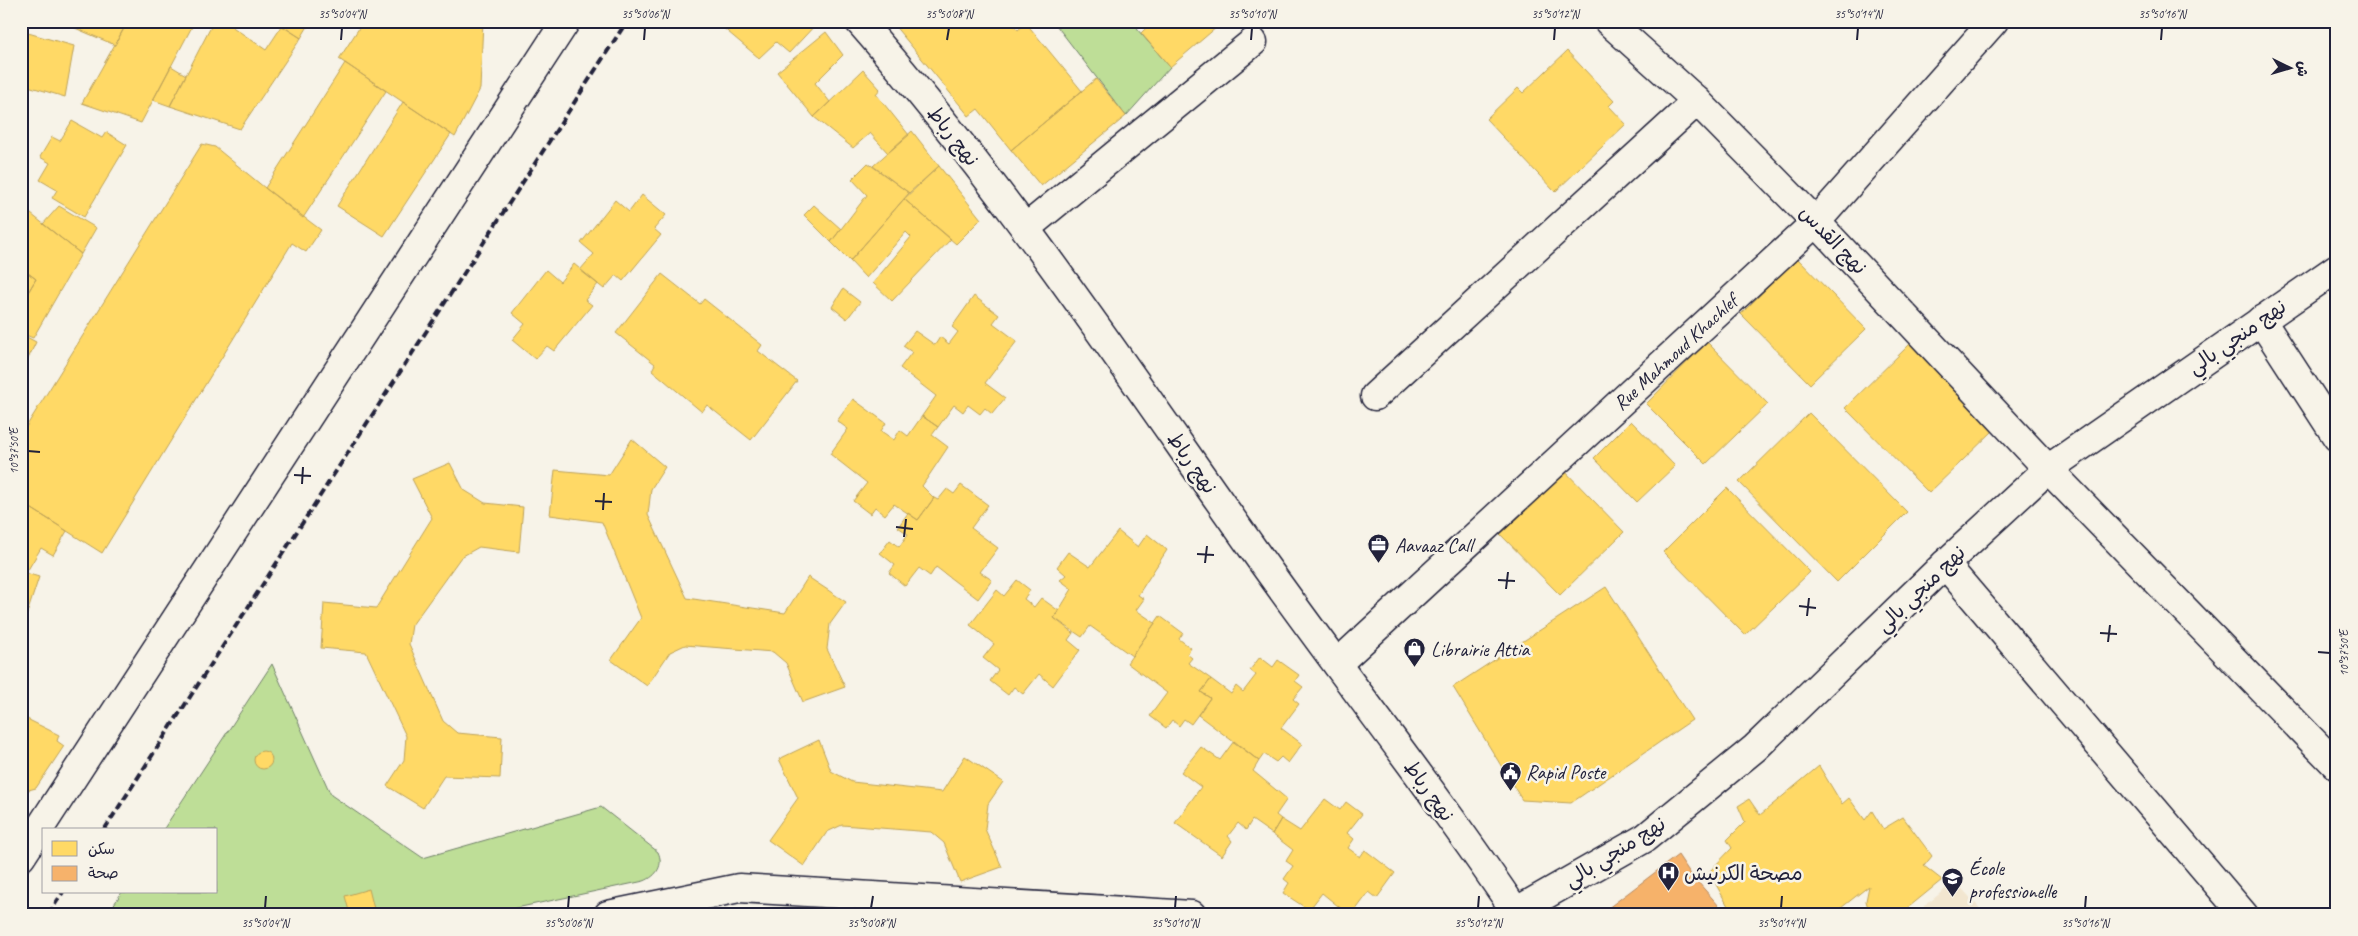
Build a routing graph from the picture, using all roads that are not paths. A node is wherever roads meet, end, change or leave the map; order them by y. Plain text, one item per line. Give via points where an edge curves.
1 (566, 21) edge
2 (859, 21) edge
3 (1608, 21) edge
4 (1994, 21) edge
5 (1253, 42) dead end
6 (1697, 101) junction
7 (1816, 222) junction
8 (1026, 228) junction
9 (2337, 268) edge
10 (2261, 320) junction
11 (1375, 396) dead end
12 (2337, 437) edge
13 (2048, 469) junction
14 (1945, 564) junction
15 (1337, 664) junction
16 (2337, 766) edge
17 (29, 826) edge
18 (21, 857) edge
19 (1515, 914) edge
20 (608, 915) edge
21 (1192, 915) edge
22 (2244, 915) edge

1 - 17 street
2 - 8 street, نهج رباط
3 - 6 street, نهج القدس
4 - 7 street, Rue Mahmoud Khachlef
5 - 8 street
6 - 7 street, نهج القدس
6 - 11 street
7 - 13 street, نهج القدس
7 - 15 street, Rue Mahmoud Khachlef
8 - 15 street, نهج رباط
9 - 10 street, نهج منجي بالي
10 - 12 street
10 - 13 street, نهج منجي بالي
13 - 14 street, نهج منجي بالي
13 - 16 street, نهج القدس
14 - 19 street, نهج منجي بالي via 1755,748 1645,838
14 - 22 street
15 - 19 street, نهج رباط
17 - 18 street
20 - 21 street via 739,888

